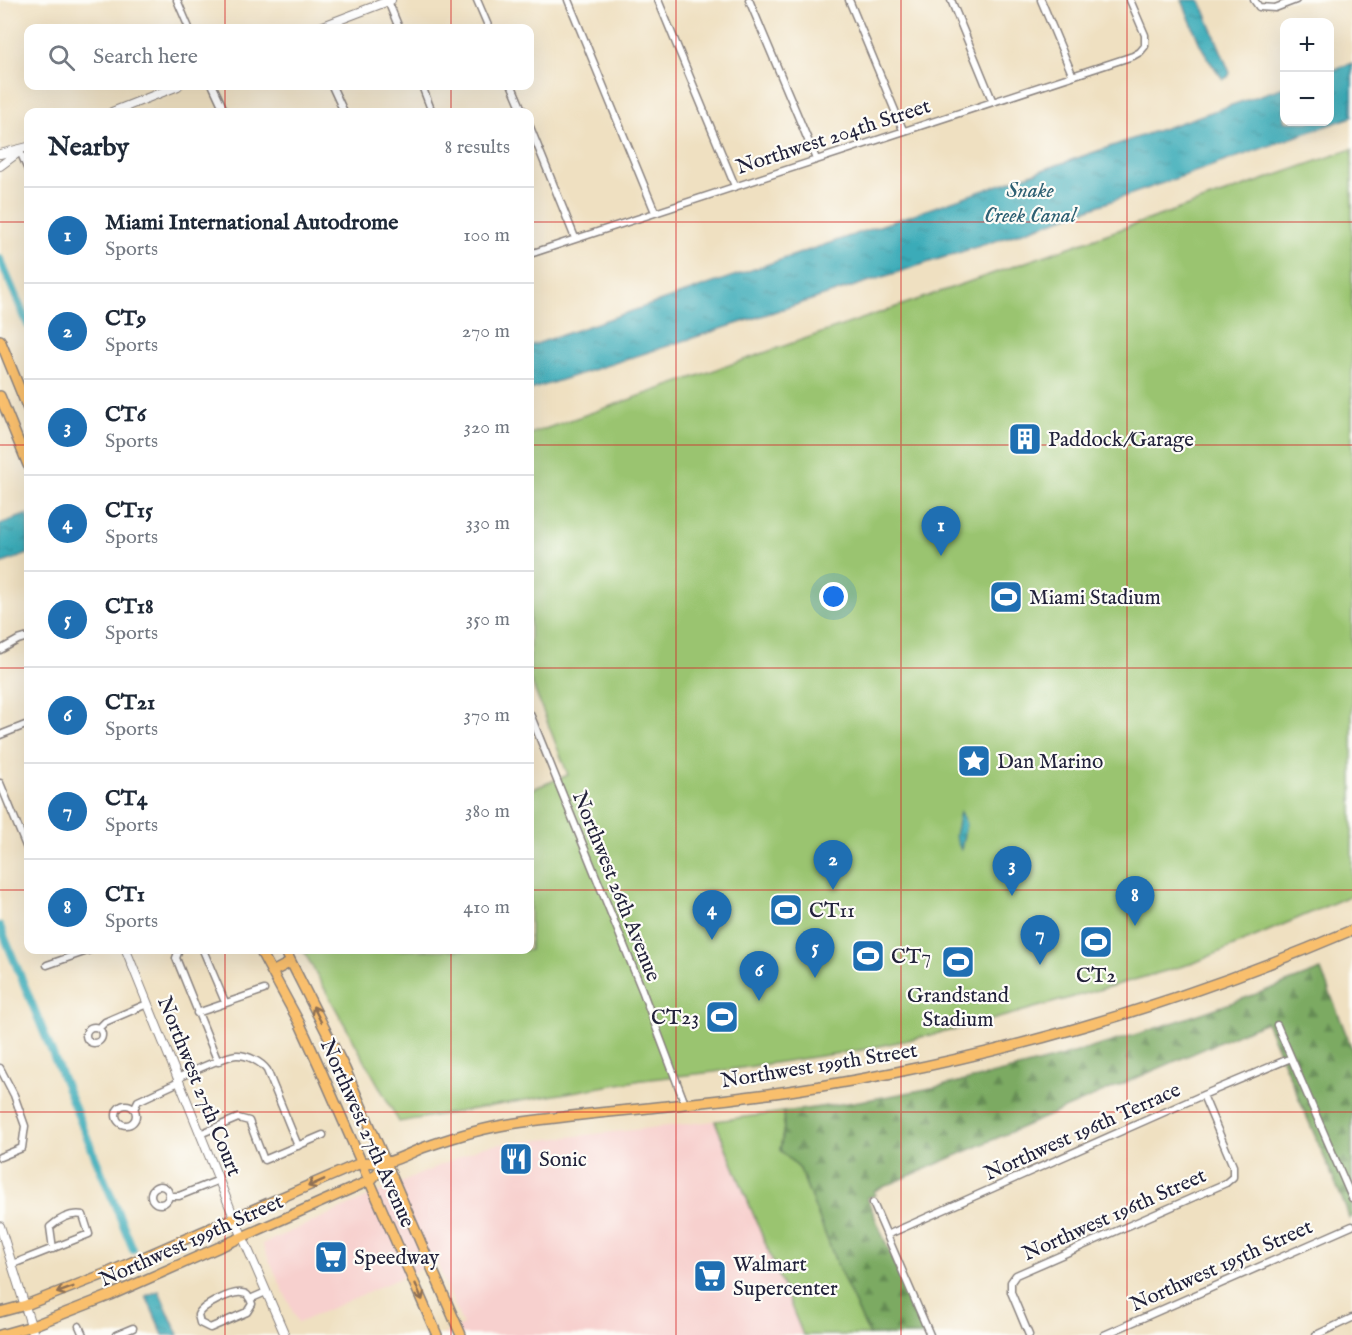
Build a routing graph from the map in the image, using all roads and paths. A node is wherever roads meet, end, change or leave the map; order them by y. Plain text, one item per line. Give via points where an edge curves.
1 (177, 0) edge
2 (477, 0) edge
3 (568, 0) edge
4 (658, 0) edge
5 (749, 0) edge
6 (849, 0) edge
7 (951, 0) edge
8 (1041, 0) edge
9 (1130, 0) edge
10 (1296, 0) edge
11 (389, 1) edge
12 (1256, 3) edge
13 (187, 24) edge
14 (329, 24) edge
15 (398, 24) edge
16 (487, 24) edge
17 (1072, 74) junction
18 (168, 90) edge
19 (215, 90) edge
20 (334, 90) edge
21 (424, 90) edge
22 (514, 90) edge
23 (992, 100) junction
24 (122, 108) edge
25 (223, 108) edge
26 (342, 108) edge
27 (430, 108) edge
28 (521, 108) edge
29 (903, 130) junction
30 (534, 137) edge
31 (24, 149) edge
32 (0, 154) edge
33 (816, 159) junction
34 (0, 166) edge
35 (735, 186) junction
36 (655, 212) junction
37 (575, 238) junction
38 (534, 253) edge
39 (0, 340) edge
40 (0, 396) edge
41 (24, 399) edge
42 (24, 455) edge
43 (24, 638) edge
44 (0, 650) edge
45 (534, 724) edge
46 (24, 726) edge
47 (0, 735) edge
48 (0, 783) edge
49 (24, 841) edge
50 (1352, 930) edge
51 (67, 954) edge
52 (128, 954) edge
53 (177, 954) edge
54 (205, 954) edge
55 (262, 954) edge
56 (287, 954) edge
57 (291, 962) junction
58 (47, 966) dead end
59 (272, 972) junction
60 (264, 990) dead end
61 (225, 1002) junction
62 (147, 1004) junction
63 (198, 1013) junction
64 (1277, 1025) dead end
65 (99, 1028) dead end
66 (1291, 1058) junction
67 (218, 1062) junction
68 (0, 1068) edge
69 (178, 1080) junction
70 (1203, 1095) junction
71 (685, 1104) junction
72 (134, 1109) dead end
73 (200, 1134) junction
74 (323, 1135) dead end
75 (298, 1146) junction
76 (0, 1157) edge
77 (363, 1162) junction
78 (387, 1162) junction
79 (219, 1180) junction
80 (371, 1180) junction
81 (168, 1196) dead end
82 (1352, 1198) edge
83 (873, 1203) dead end
84 (234, 1217) junction
85 (0, 1226) edge
86 (1352, 1226) edge
87 (887, 1235) junction
88 (243, 1238) junction
89 (53, 1249) junction
90 (13, 1264) junction
91 (266, 1292) junction
92 (250, 1299) junction
93 (26, 1305) junction
94 (0, 1312) edge
95 (1352, 1318) edge
96 (79, 1326) dead end
97 (1124, 1327) junction
98 (133, 1328) dead end
99 (33, 1331) edge
100 (0, 1335) edge
101 (83, 1335) edge
102 (116, 1335) edge
103 (285, 1335) edge
104 (437, 1335) edge
105 (460, 1335) edge
106 (930, 1335) edge
107 (1029, 1335) edge
108 (1104, 1335) edge
109 (1127, 1335) edge
110 (1316, 1335) edge

1 - 13 street
2 - 16 street
3 - 36 street
4 - 35 street
5 - 33 street
6 - 29 street
7 - 23 street
8 - 17 street
9 - 17 street, Northwest 204th Street via 1145,35 1145,46 1133,56
10 - 12 street via 1275,8
11 - 14 street
11 - 15 street
17 - 23 street, Northwest 204th Street
18 - 24 street
19 - 25 street
20 - 26 street
21 - 27 street
22 - 28 street
23 - 29 street, Northwest 204th Street
29 - 33 street, Northwest 204th Street
30 - 37 street
31 - 32 street
31 - 34 street
33 - 35 street, Northwest 204th Street
35 - 36 street, Northwest 204th Street
36 - 37 street, Northwest 204th Street
37 - 38 street, Northwest 204th Street
39 - 41 main road
40 - 42 main road
43 - 44 street
45 - 71 street, Northwest 26th Avenue
46 - 47 street
48 - 49 street
50 - 71 main road, Northwest 199th Street via 1215,983 1107,1019 990,1051 891,1073
51 - 58 street
52 - 62 street, Northwest 27th Court
53 - 63 street
54 - 61 street
55 - 59 main road, Northwest 27th Avenue
56 - 57 main road, Northwest 27th Avenue
57 - 59 main road
78 -> 57 main road, Northwest 27th Avenue
59 - 77 main road, Northwest 27th Avenue
60 - 61 street
61 - 63 street
62 - 65 street
62 - 69 street, Northwest 27th Court
63 - 67 street
64 - 66 street
66 - 70 street, Northwest 196th Terrace
66 - 82 street
67 - 69 street
67 - 75 street via 236,1055 263,1066
68 - 76 street via 25,1126 22,1148
69 - 72 street via 138,1101
69 - 73 street, Northwest 27th Court
70 - 87 street, Northwest 196th Terrace
70 - 107 street, Northwest 196th Street via 1233,1166 1233,1177 1016,1275 1011,1292
71 - 78 main road, Northwest 199th Street via 508,1124 430,1145
73 - 75 street via 238,1118 249,1121 264,1160
73 - 79 street, Northwest 27th Court
74 - 75 street
77 - 78 main road, Northwest 199th Street
77 - 80 main road, Northwest 27th Avenue
77 -> 84 main road, Northwest 199th Street
78 - 80 main road, Northwest 199th Street
78 - 105 main road, Northwest 27th Avenue
79 - 81 street via 179,1196
79 - 84 street, Northwest 27th Court
80 - 88 main road, Northwest 199th Street
80 -> 104 main road, Northwest 27th Avenue
83 - 87 street
84 - 88 street, Northwest 27th Court
84 -> 93 main road, Northwest 199th Street
85 - 90 street
86 - 97 street, Northwest 195th Street
87 - 106 street
88 - 91 street, Northwest 27th Court
88 - 99 main road, Northwest 199th Street
89 - 89 street via 89,1234 83,1215 76,1214 50,1227
89 - 90 street
90 - 93 street
91 - 92 street
91 - 103 street, Northwest 27th Court
92 - 92 street via 242,1293 234,1294 201,1308 198,1318 210,1328 247,1312 252,1304
93 - 94 main road, Northwest 199th Street
93 - 99 street
95 - 110 street
96 - 101 street
97 - 108 street, Northwest 195th Street
97 - 109 street
98 - 102 street
99 - 100 main road, Northwest 199th Street

